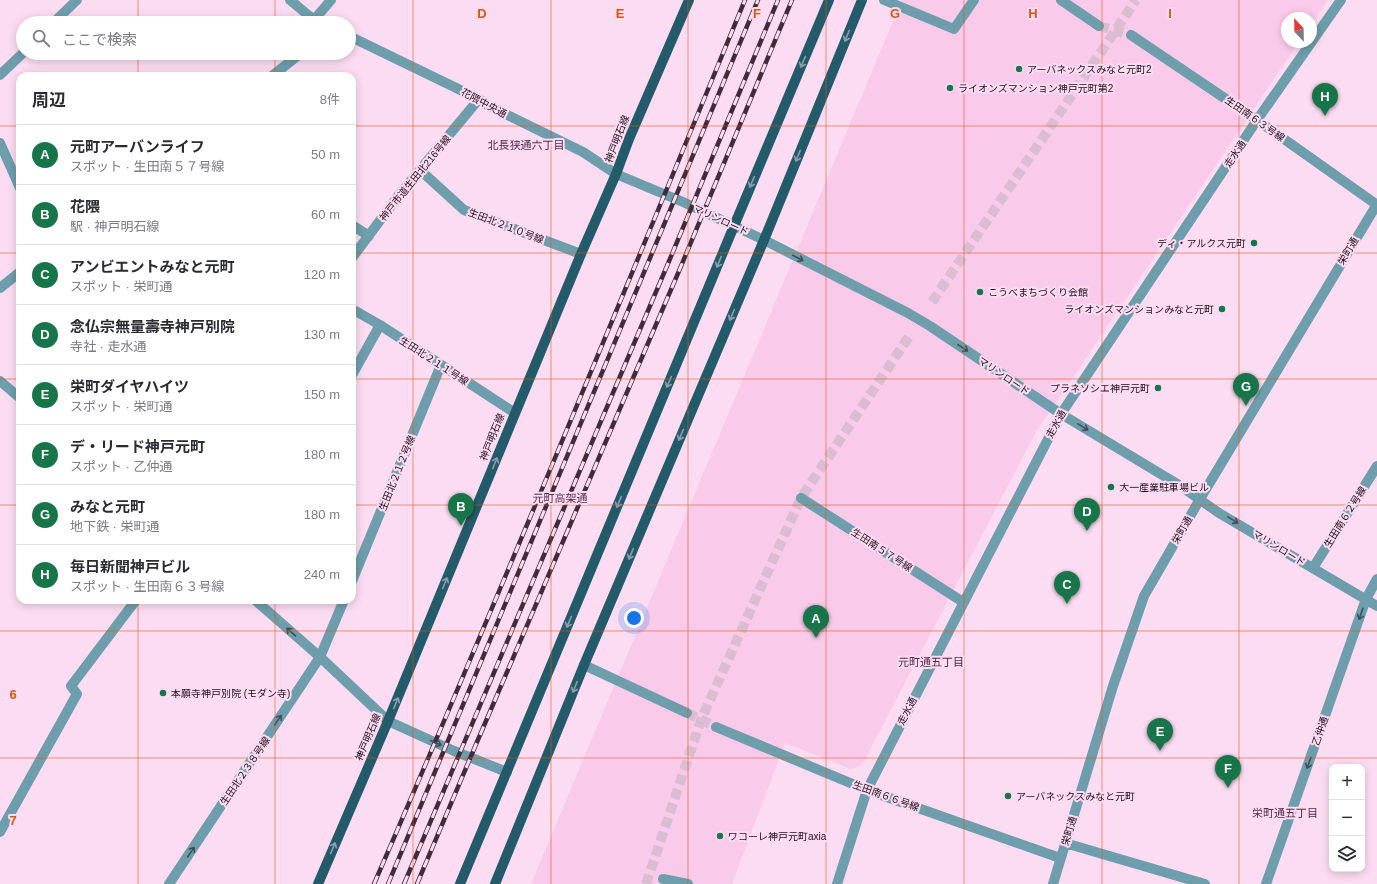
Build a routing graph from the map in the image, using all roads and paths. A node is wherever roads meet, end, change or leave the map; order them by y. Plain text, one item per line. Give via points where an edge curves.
1 (77, 0) edge
2 (290, 0) edge
3 (331, 0) edge
4 (689, 0) edge
5 (829, 0) edge
6 (862, 0) edge
7 (884, 0) edge
8 (974, 0) edge
9 (1061, 0) edge
10 (1341, 0) edge
11 (60, 16) edge
12 (311, 16) edge
13 (320, 16) edge
14 (1099, 26) tunnel mouth
15 (1131, 35) tunnel mouth
16 (356, 39) edge
17 (16, 60) edge
18 (292, 60) edge
19 (277, 72) edge
20 (0, 75) edge
21 (479, 99) junction
22 (1257, 120) junction
23 (0, 143) edge
24 (420, 170) junction
25 (616, 174) junction
26 (16, 179) edge
27 (1377, 205) edge
28 (734, 226) junction
29 (356, 228) edge
30 (369, 236) junction
31 (764, 240) junction
32 (356, 253) edge
33 (581, 254) junction
34 (16, 275) edge
35 (0, 288) edge
36 (356, 311) edge
37 (380, 325) junction
38 (441, 365) junction
39 (356, 368) edge
40 (0, 381) edge
41 (16, 395) edge
42 (515, 413) junction
43 (1061, 414) junction
44 (1377, 466) edge
45 (801, 498) dead end
46 (1200, 499) junction
47 (356, 561) edge
48 (1313, 568) junction
49 (1377, 579) edge
50 (1366, 599) junction
51 (963, 602) junction
52 (133, 604) edge
53 (260, 604) edge
54 (342, 604) edge
55 (1377, 606) edge
56 (320, 657) junction
57 (584, 665) junction
58 (687, 713) tunnel mouth
59 (388, 721) junction
60 (716, 727) tunnel mouth
61 (507, 772) junction
62 (866, 790) junction
63 (0, 832) edge
64 (1065, 842) junction
65 (1060, 858) junction
66 (663, 879) dead end
67 (169, 884) edge
68 (318, 884) edge
69 (460, 884) edge
70 (495, 884) edge
71 (688, 884) edge
72 (837, 884) edge
73 (1053, 884) edge
74 (1205, 884) edge
75 (1266, 884) edge

1 - 11 street
2 - 12 street
3 - 13 street
4 - 25 main road, 神戸明石線
5 -> 28 main road
6 -> 31 main road
7 - 8 street via 954,29
9 - 14 street
10 - 22 street, 走水通
15 - 22 street, 生田南６３号線
16 - 21 street, 花隈中央通
17 - 20 street
18 - 19 street
21 - 24 street, 神戸市道生田北216号線
21 - 25 street, 花隈中央通 via 488,106 583,152
22 - 27 street, 生田南６３号線
22 - 43 street, 走水通
23 - 26 street
24 - 30 street, 神戸市道生田北216号線
24 - 33 street, 生田北２１０号線 via 464,210
25 - 28 street, マリンロード
25 - 33 main road, 神戸明石線
27 - 46 street, 栄町通
28 - 31 street, マリンロード
28 -> 61 main road
29 - 30 street
30 - 32 street, 神戸市道生田北216号線
31 -> 43 street, マリンロード via 908,313
31 -> 57 main road
33 - 42 main road, 神戸明石線
34 - 35 street
36 - 37 street, 生田北２１１号線
37 - 38 street, 生田北２１１号線
37 - 39 street
38 - 42 street, 生田北２１１号線
38 - 47 street, 生田北２１２号線
40 - 41 street
59 -> 42 main road, 神戸明石線
43 -> 46 street, マリンロード
43 - 51 street, 走水通
44 - 48 street, 生田南６２号線
45 - 51 street, 生田南５７号線
46 -> 48 street, マリンロード via 1219,513
46 - 64 street, 栄町通 via 1144,596
48 - 50 street, マリンロード
49 - 50 street, 乙仲通
50 - 55 street, マリンロード
50 -> 75 street, 乙仲通
51 - 62 street, 走水通
52 - 63 street via 71,686 78,694
56 -> 53 street
54 - 56 street
56 - 59 street
67 -> 56 street, 生田北２３８号線
57 - 58 street
57 -> 70 main road
59 -> 61 street
68 -> 59 main road, 神戸明石線
60 - 62 street, 生田南６６号線
61 - 69 main road
62 - 65 street, 生田南６６号線
62 - 72 street, 走水通
64 - 65 street, 栄町通
64 - 74 street
65 - 73 street, 栄町通
66 - 71 street

